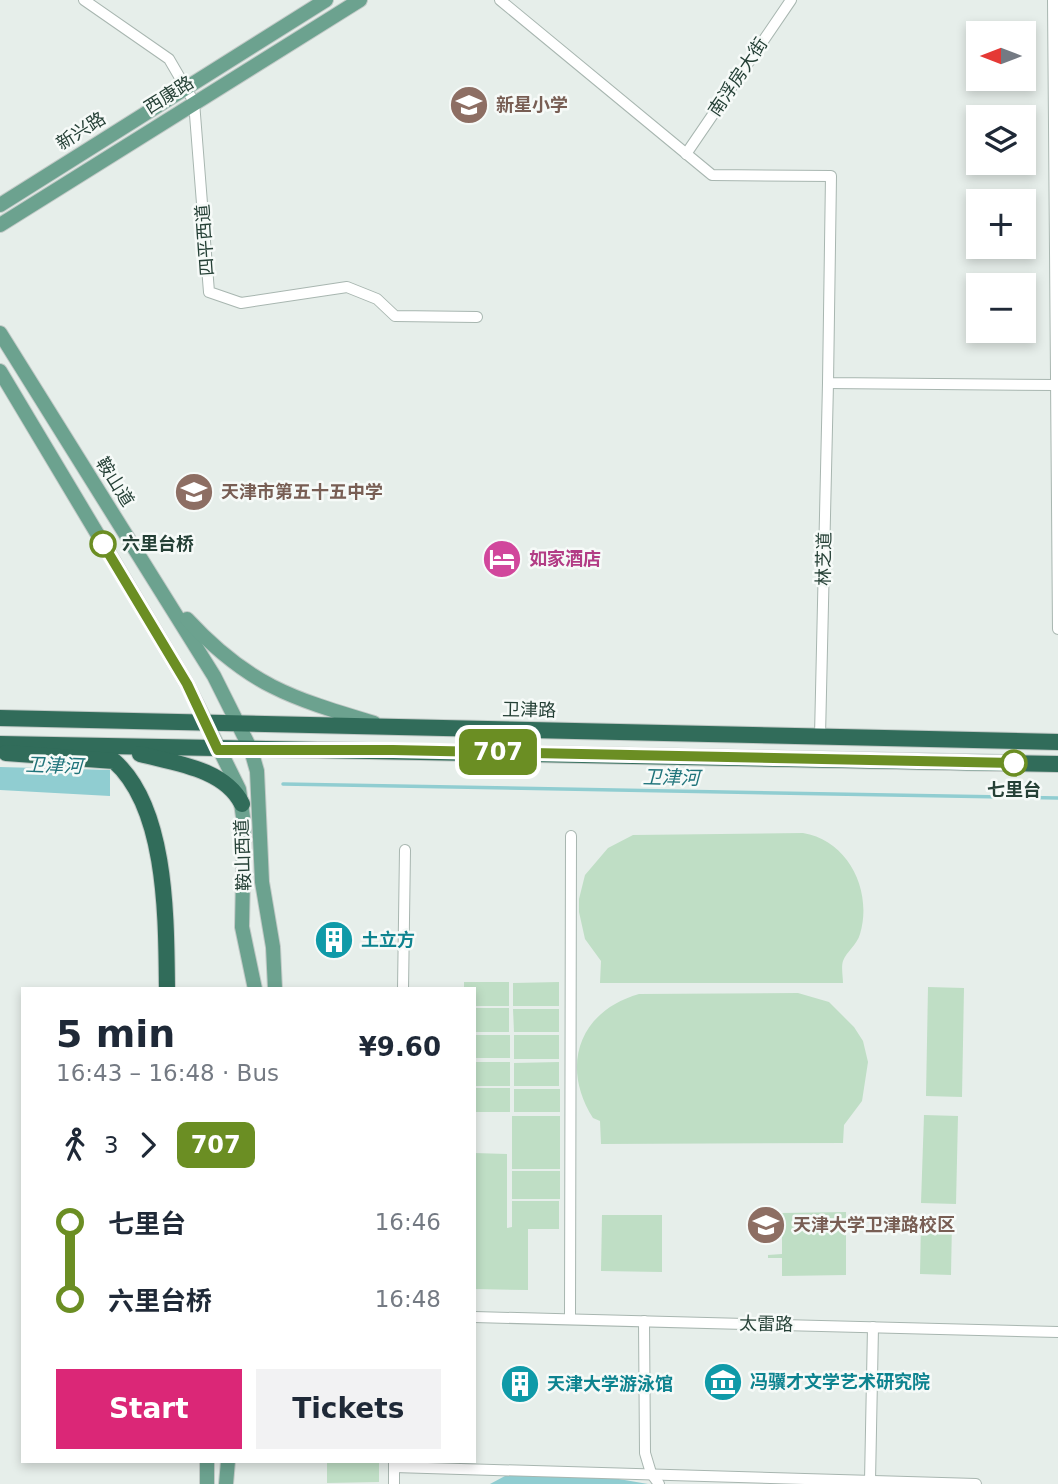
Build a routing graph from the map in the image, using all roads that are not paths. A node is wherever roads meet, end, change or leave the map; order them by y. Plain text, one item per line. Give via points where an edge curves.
1 (85, 0) edge
2 (326, 0) edge
3 (360, 0) edge
4 (500, 0) edge
5 (791, 0) edge
6 (1053, 0) edge
7 (187, 86) junction
8 (194, 102) junction
9 (686, 154) junction
10 (0, 205) edge
11 (0, 225) edge
12 (477, 317) dead end
13 (0, 333) edge
14 (0, 371) edge
15 (828, 383) junction
16 (1056, 385) edge
17 (165, 595) junction
18 (1058, 629) edge
19 (0, 718) edge
20 (206, 723) junction
21 (238, 723) junction
22 (383, 726) junction
23 (820, 736) junction
24 (1058, 742) edge
25 (0, 744) edge
26 (96, 746) junction
27 (218, 750) junction
28 (251, 750) junction
29 (0, 752) edge
30 (1058, 764) edge
31 (242, 804) junction
32 (571, 836) dead end
33 (405, 850) dead end
34 (167, 987) edge
35 (256, 987) edge
36 (275, 987) edge
37 (403, 987) edge
38 (476, 1317) edge
39 (570, 1320) junction
40 (644, 1321) junction
41 (873, 1327) junction
42 (1058, 1332) edge
43 (207, 1463) edge
44 (228, 1463) edge
45 (394, 1464) edge
46 (651, 1473) junction
47 (870, 1480) junction
48 (207, 1484) edge
49 (226, 1484) edge
50 (394, 1484) edge
51 (659, 1484) edge
52 (963, 1484) edge
53 (976, 1484) edge

1 - 7 street, 四平西道 via 169,59
2 - 7 main road, 新兴路
3 - 8 main road, 西康路
4 - 9 street
5 - 9 street, 南浮房大街
6 - 16 street
7 - 8 street, 四平西道
7 - 10 main road, 新兴路
8 - 11 main road, 西康路
8 - 12 street, 四平西道 via 208,292 241,303 347,287 377,299 395,316
9 - 15 street, 林芝道 via 712,174 831,176
13 - 17 main road, 鞍山道
14 - 20 main road
15 - 16 street
15 - 23 street, 林芝道
16 - 18 street
17 - 21 main road, 鞍山道
17 - 22 main road via 233,662 271,688
19 - 20 highway, 卫津路
20 - 21 highway, 卫津路
20 - 27 main road
21 - 22 highway, 卫津路
21 - 28 main road, 鞍山西道
22 - 23 highway, 卫津路
23 - 24 highway, 卫津路
25 - 26 highway
26 - 27 highway
26 - 31 highway via 207,774 229,785
27 - 28 highway
27 - 31 main road, 鞍山西道
28 - 30 highway
28 - 36 main road, 鞍山西道 via 257,771 262,882
29 - 34 highway via 114,761 126,771 145,808 161,868
31 - 35 main road, 鞍山西道 via 242,927
32 - 39 street
33 - 37 street
38 - 39 street, 太雷路
39 - 40 street, 太雷路
40 - 41 street, 太雷路
40 - 46 street via 645,1453
41 - 42 street, 太雷路
41 - 47 street
43 - 48 main road
44 - 49 main road
45 - 46 street
45 - 50 street
46 - 47 street
46 - 51 street
47 - 52 street
52 - 53 street

